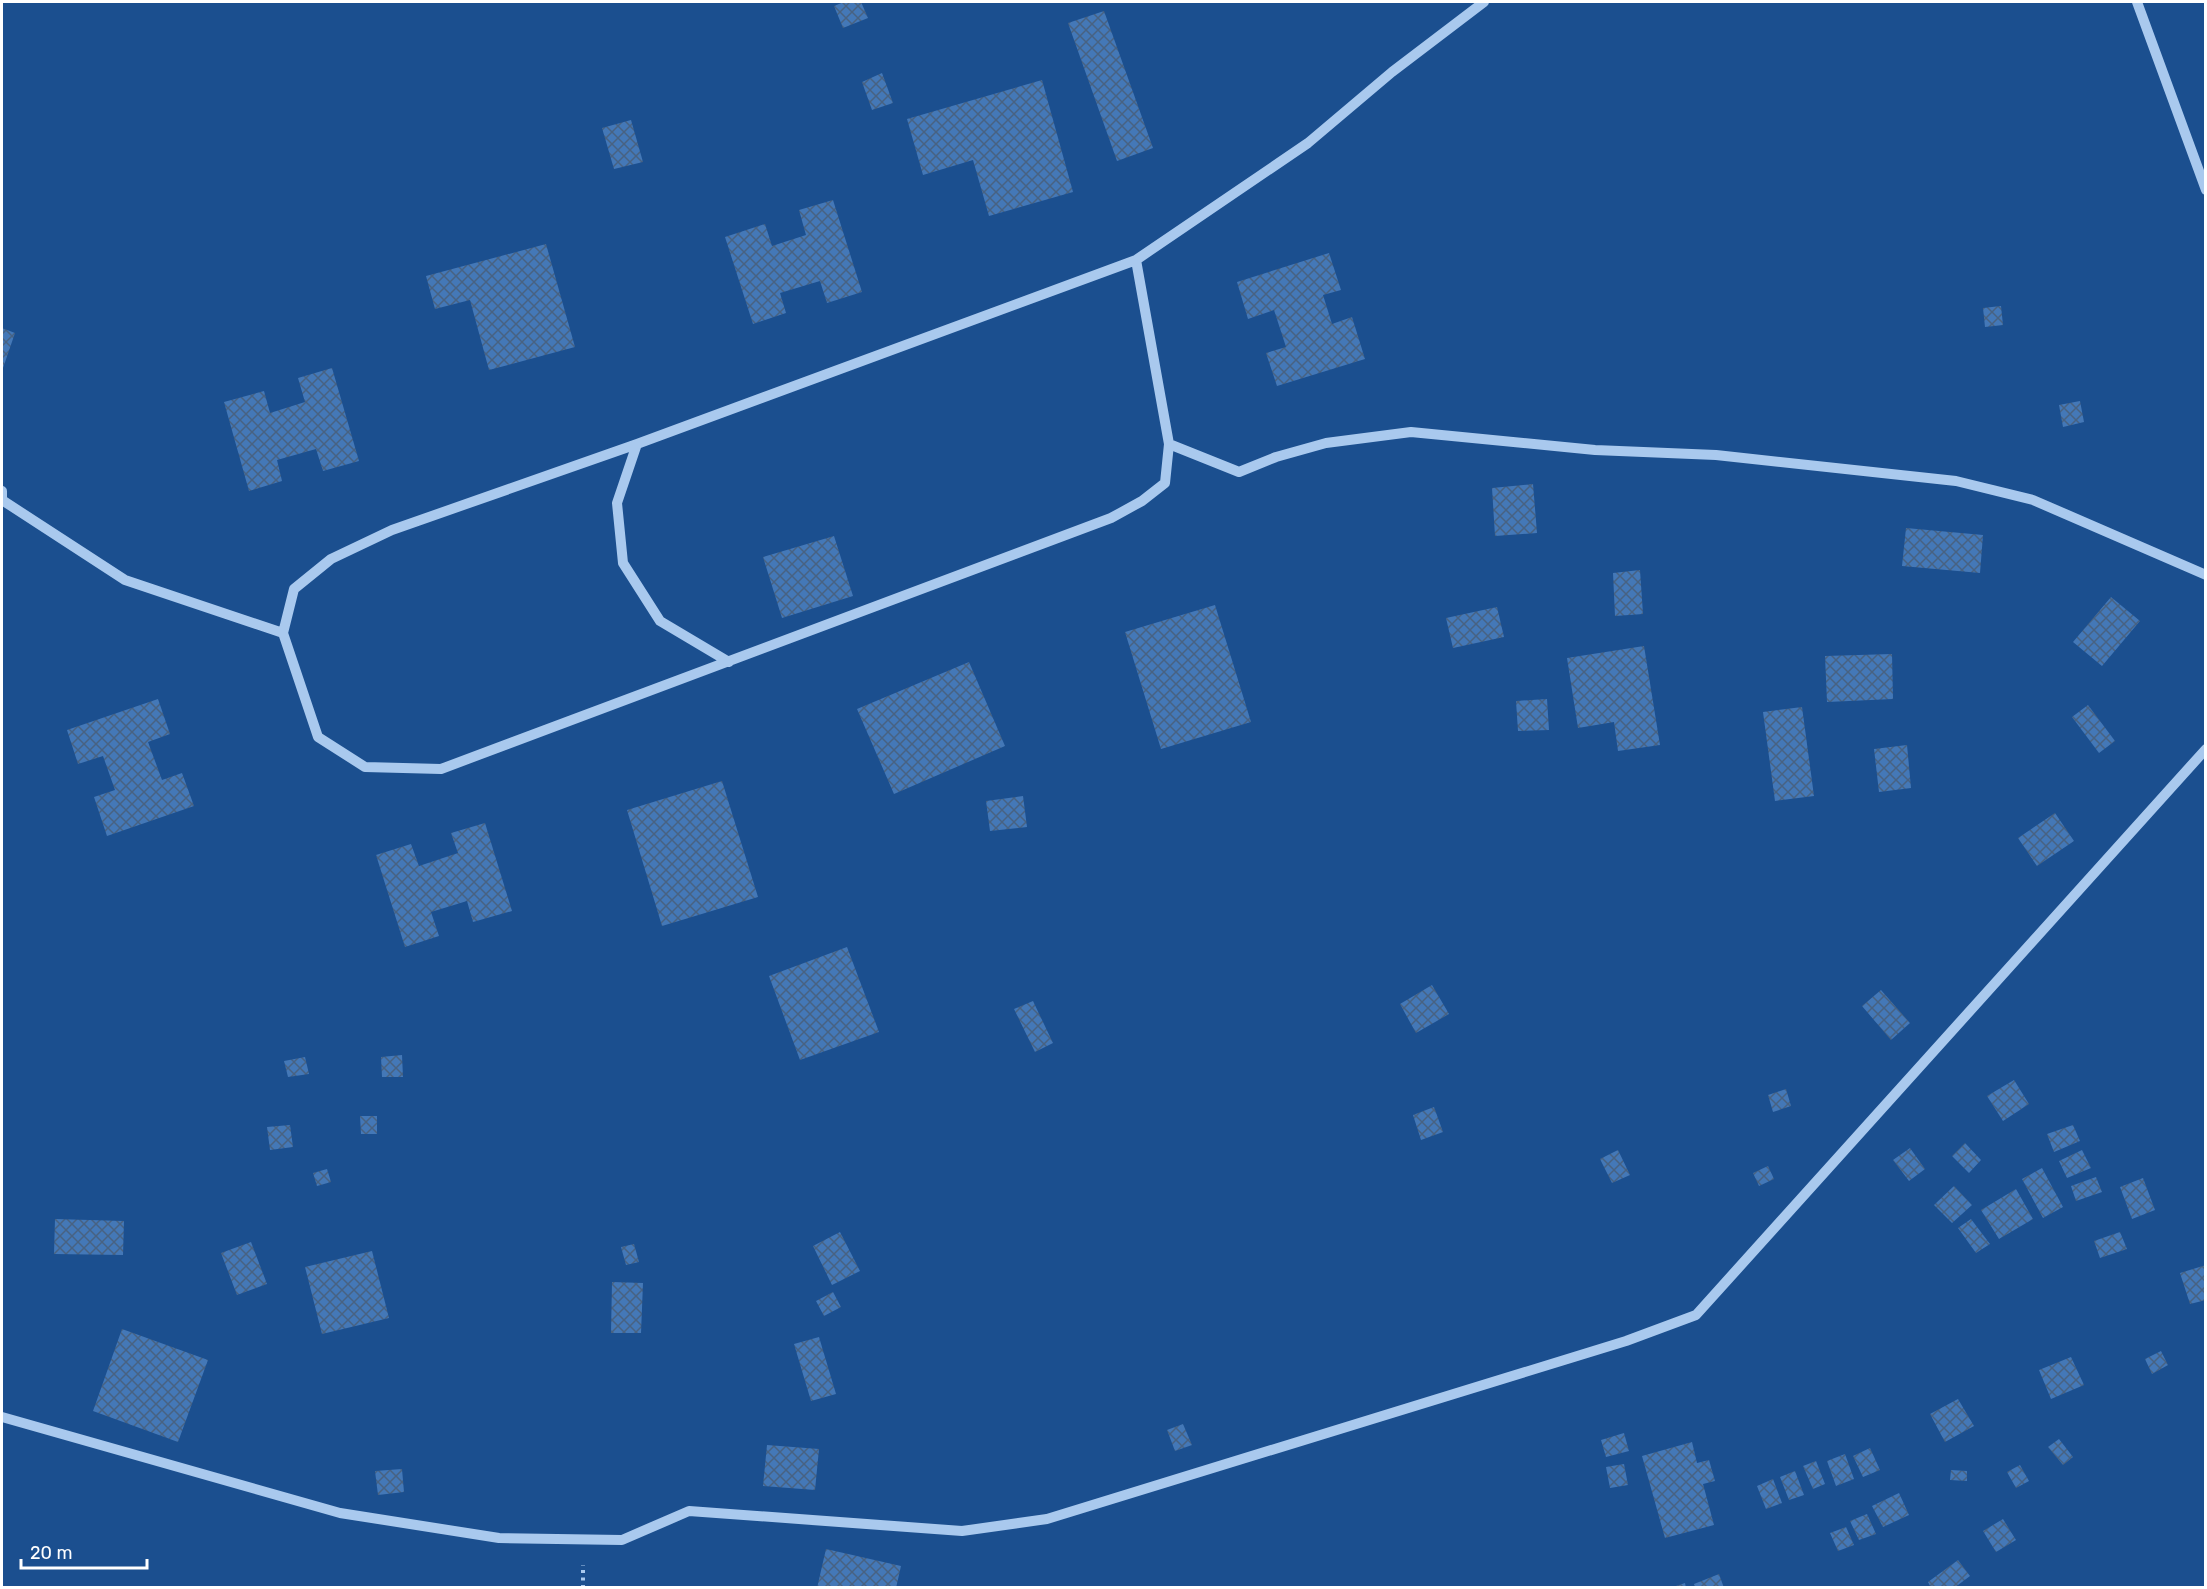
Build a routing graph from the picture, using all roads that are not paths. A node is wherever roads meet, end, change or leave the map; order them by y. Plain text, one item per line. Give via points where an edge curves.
1 (1484, 2) edge
2 (2137, 2) edge
3 (2205, 190) edge
4 (1136, 260) junction
5 (638, 444) junction
6 (1168, 444) junction
7 (2, 491) edge
8 (2205, 575) edge
9 (283, 633) junction
10 (729, 662) junction
11 (2205, 749) edge
12 (2, 1417) edge

1 - 4 street via 1308,143
2 - 3 street
4 - 5 street
4 - 6 street
5 - 9 street via 392,530 331,559 294,589
5 - 10 street via 617,503 623,563 660,621
6 - 8 street via 1239,472 1326,443 1411,432 1595,450 1716,455 1956,482 2033,500
6 - 10 street via 1165,483 1111,518
7 - 9 street via 2,500 125,580
9 - 10 street via 318,737 365,767 441,769
11 - 12 street via 1696,1314 1626,1341 1047,1519 962,1531 690,1511 622,1540 499,1538 340,1513

